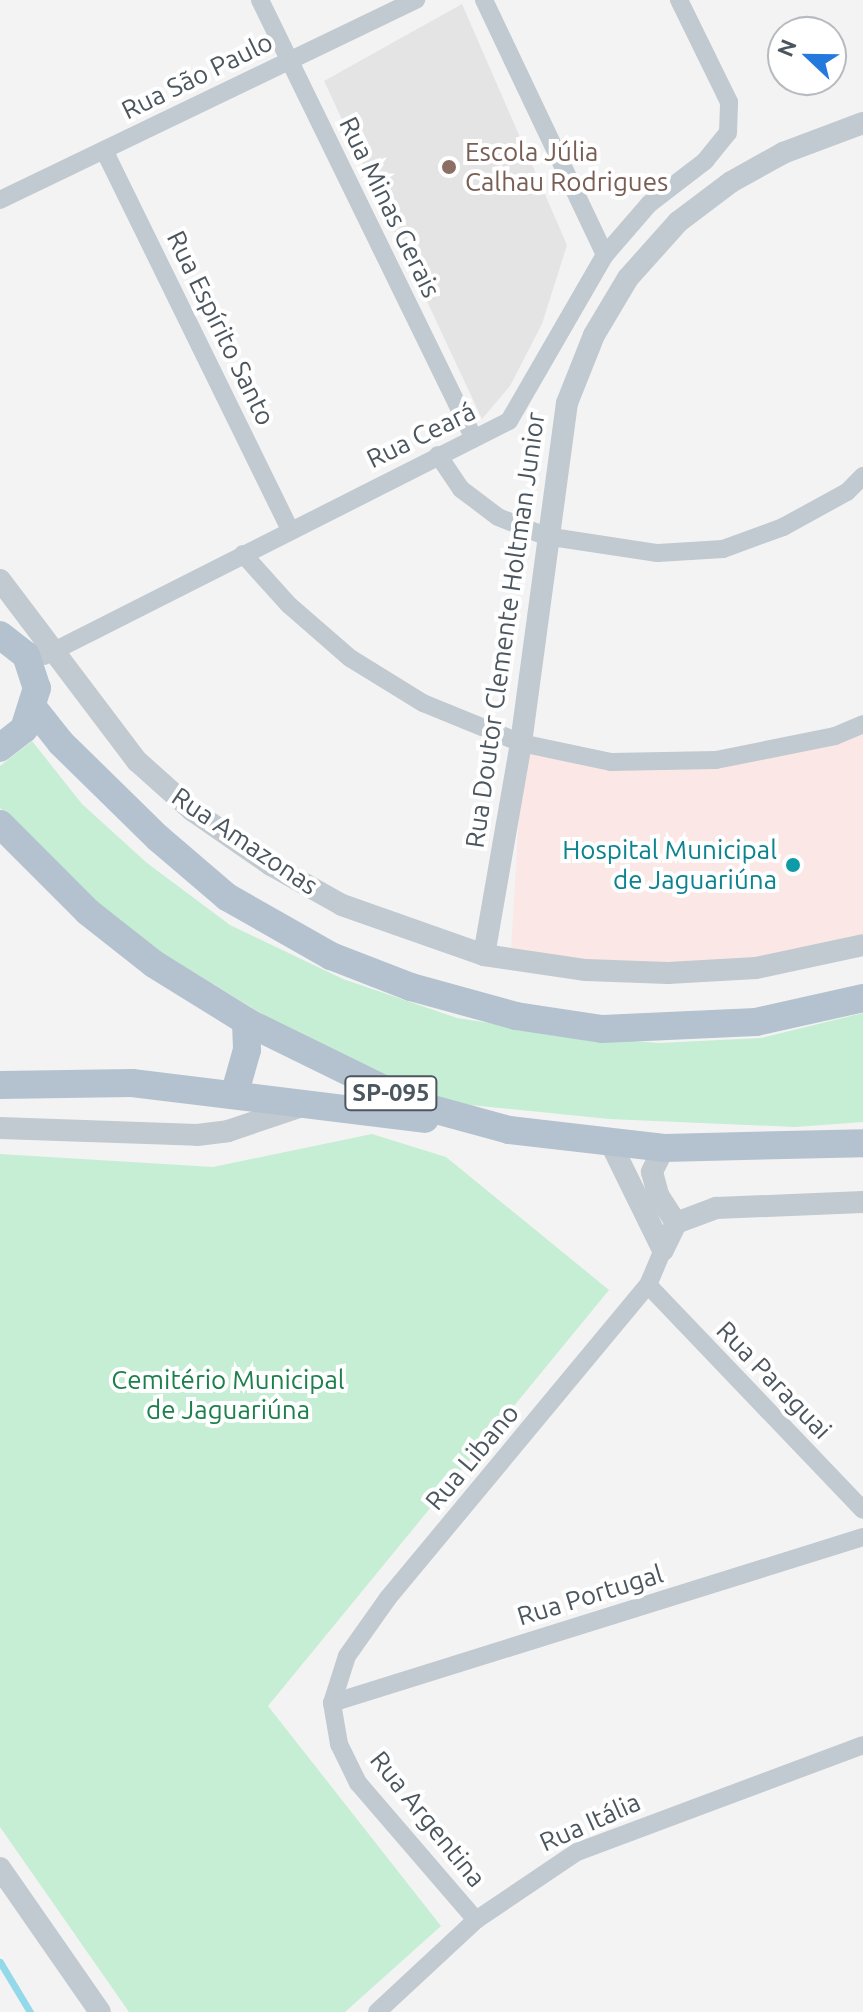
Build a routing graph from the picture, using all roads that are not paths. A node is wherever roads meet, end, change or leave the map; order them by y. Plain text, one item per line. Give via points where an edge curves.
1 (260, 0) edge
2 (416, 0) edge
3 (484, 0) edge
4 (679, 0) edge
5 (289, 61) junction
6 (863, 123) edge
7 (104, 150) junction
8 (0, 200) edge
9 (605, 255) junction
10 (473, 437) junction
11 (438, 455) junction
12 (863, 476) edge
13 (290, 530) junction
14 (545, 536) junction
15 (243, 554) junction
16 (0, 580) edge
17 (0, 635) edge
18 (56, 649) junction
19 (31, 664) junction
20 (34, 709) junction
21 (863, 724) edge
22 (521, 743) junction
23 (0, 748) edge
24 (0, 824) edge
25 (863, 945) edge
26 (484, 955) junction
27 (863, 998) edge
28 (246, 1021) junction
29 (0, 1085) edge
30 (235, 1092) junction
31 (311, 1103) junction
32 (0, 1128) edge
33 (509, 1130) junction
34 (610, 1142) junction
35 (863, 1143) edge
36 (664, 1148) junction
37 (863, 1202) edge
38 (676, 1223) junction
39 (663, 1250) junction
40 (648, 1285) junction
41 (863, 1510) edge
42 (863, 1537) edge
43 (332, 1703) junction
44 (863, 1745) edge
45 (0, 1868) edge
46 (476, 1920) junction
47 (100, 2012) edge
48 (377, 2012) edge

1 - 5 street, Rua Minas Gerais
2 - 5 street, Rua São Paulo
3 - 9 street
4 - 9 street, Rua Ceará via 729,102 728,133 705,161 649,204
5 - 7 street, Rua São Paulo
5 - 10 street, Rua Minas Gerais
6 - 14 street, Rua Doutor Clemente Holtman Junior via 783,153 731,182 678,222 628,278 594,335 567,403
7 - 8 street, Rua São Paulo
7 - 13 street, Rua Espírito Santo
9 - 10 street, Rua Ceará via 509,421
10 - 11 street, Rua Ceará
11 - 13 street, Rua Ceará
11 - 14 street via 461,489 498,517
12 - 14 street via 847,492 783,527 723,549 658,553
13 - 15 street, Rua Ceará
14 - 22 street, Rua Doutor Clemente Holtman Junior
15 - 18 street, Rua Ceará
15 - 22 street via 289,605 350,658 423,703
16 - 18 street, Rua Amazonas
17 - 19 main road
18 - 19 street, Rua Ceará
18 - 26 street, Rua Amazonas via 109,728 193,811 271,865 342,905
19 - 20 main road via 37,688
20 - 23 main road via 24,729
20 - 27 main road via 61,743 158,838 227,897 331,956 411,987 516,1016 602,1029 756,1022
21 - 22 street via 835,736 716,760 611,762
22 - 26 street, Rua Doutor Clemente Holtman Junior
24 - 28 main road, SP-095 via 88,912 154,964
25 - 26 street, Rua Amazonas via 756,968 668,973 586,970
28 - 30 main road via 247,1050
28 - 33 main road, SP-095 via 414,1104
29 - 30 main road, SP-095 via 132,1083
30 - 31 main road, SP-095
31 - 32 street via 228,1131 197,1135
31 - 33 main road, SP-095
33 - 34 main road, SP-095
34 - 36 main road, SP-095
34 - 39 street
35 - 36 main road, SP-095
36 - 38 street via 652,1172 658,1195
37 - 38 street via 716,1208
38 - 39 street
39 - 40 street, Rua Libano
40 - 41 street, Rua Paraguai
40 - 43 street, Rua Libano via 388,1598 347,1656
42 - 43 street, Rua Portugal
43 - 46 street, Rua Argentina via 339,1744 358,1783
44 - 46 street, Rua Itália via 577,1852
45 - 47 street
46 - 48 street, Rua Itália

